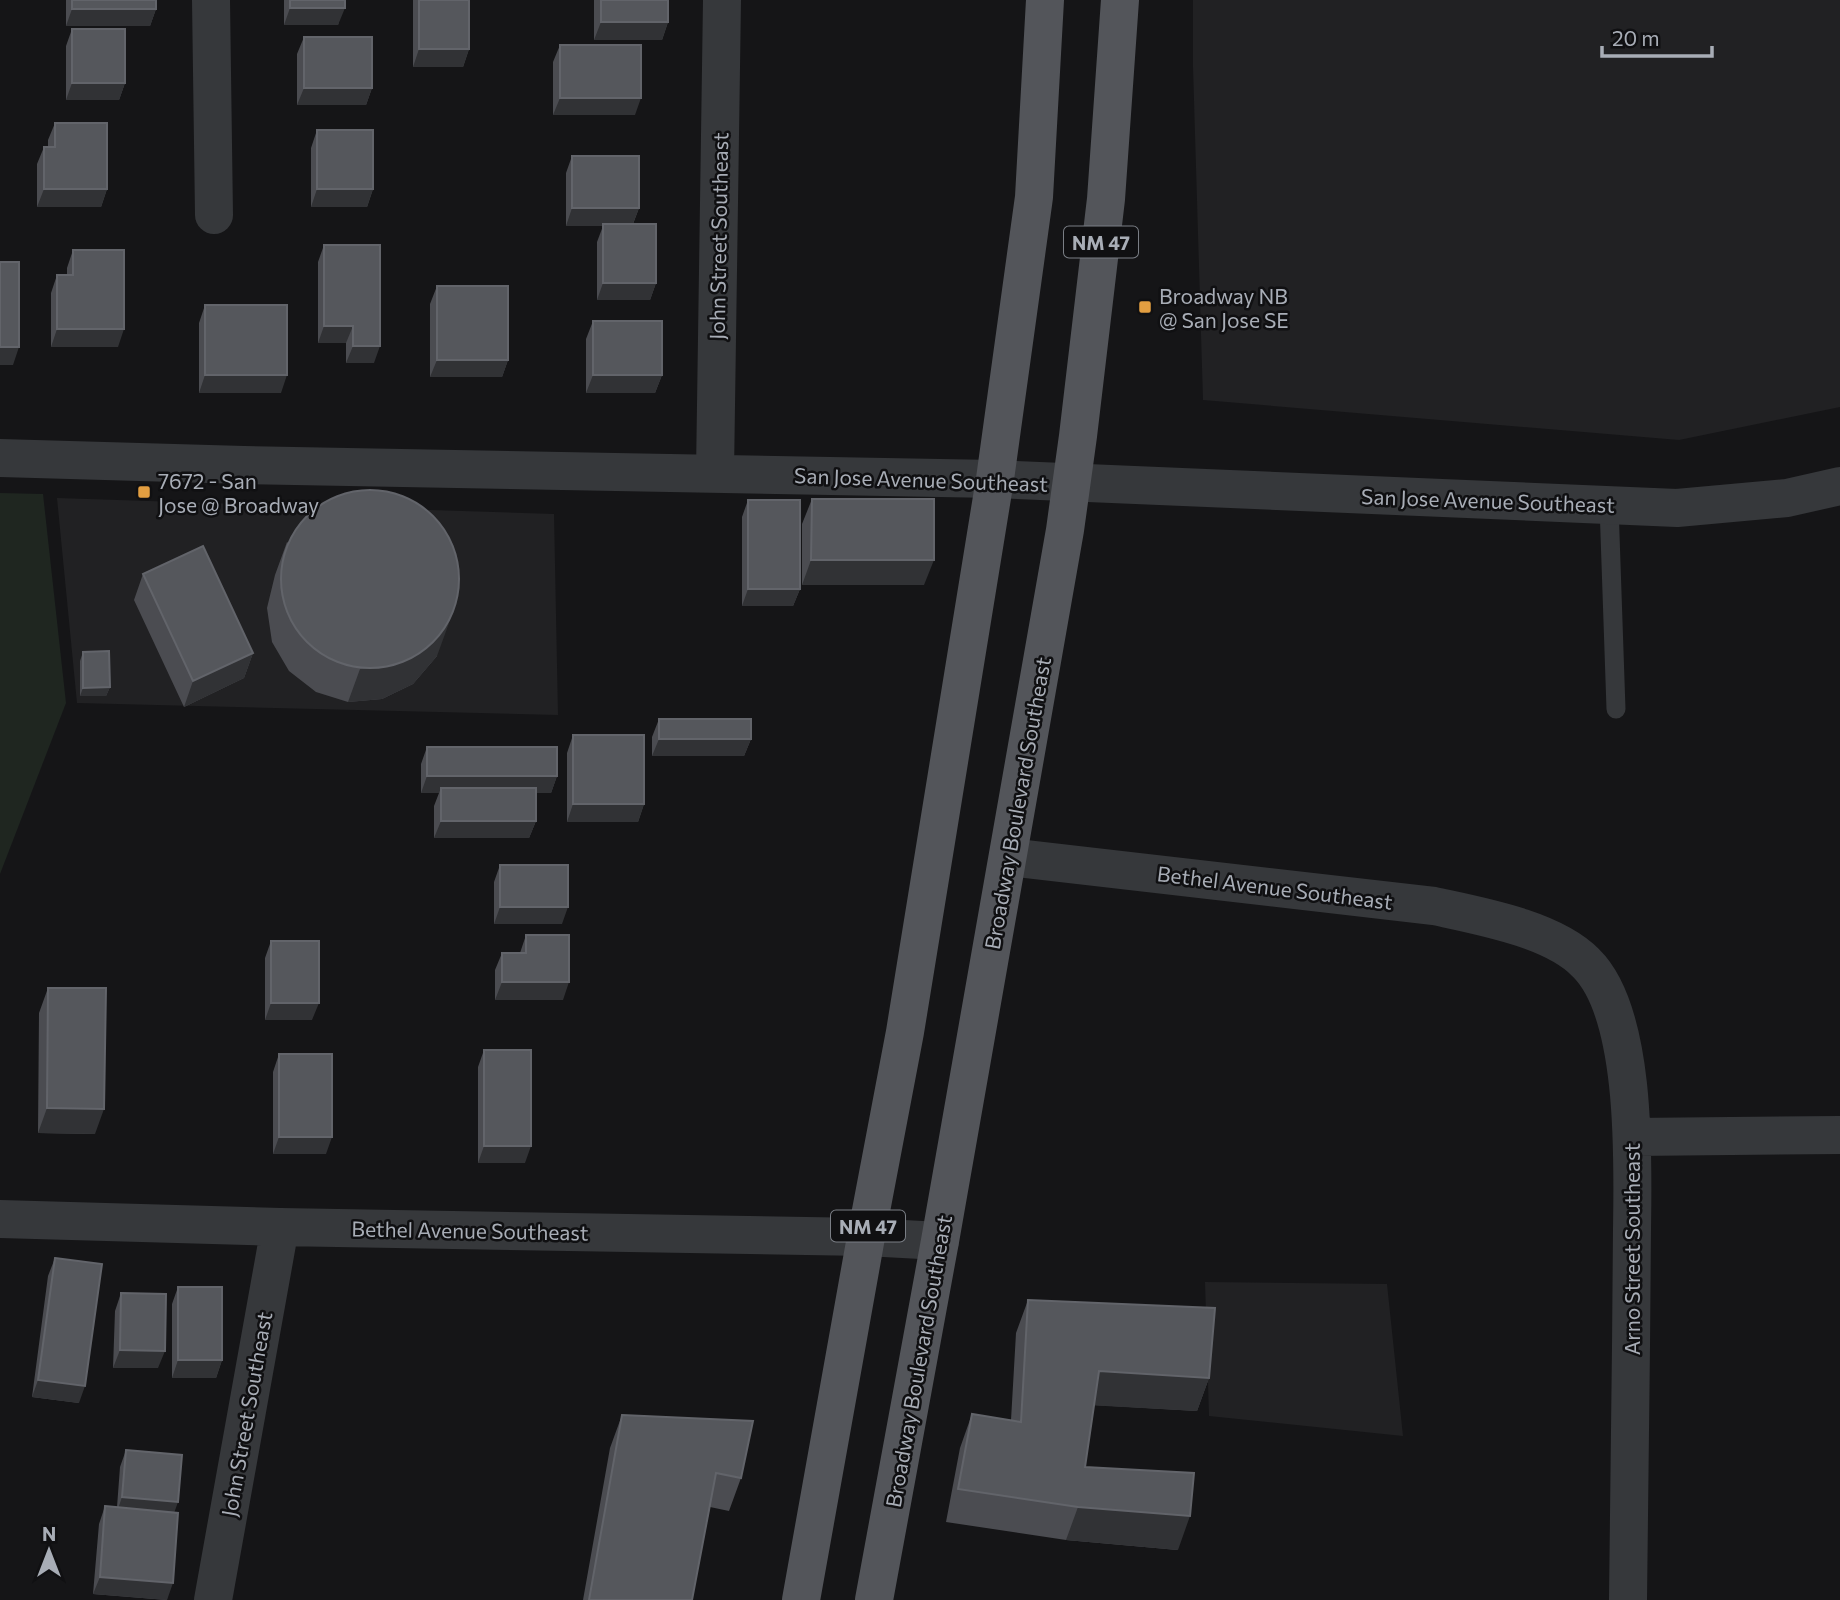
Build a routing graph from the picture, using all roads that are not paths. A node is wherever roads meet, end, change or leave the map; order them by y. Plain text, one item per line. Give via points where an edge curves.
1 (211, 0) edge
2 (722, 0) edge
3 (1045, 0) edge
4 (1121, 0) edge
5 (214, 215) dead end
6 (0, 458) edge
7 (715, 473) junction
8 (995, 480) junction
9 (1072, 484) junction
10 (1840, 486) edge
11 (1609, 505) junction
12 (1616, 709) dead end
13 (1008, 857) junction
14 (1538, 935) joint
15 (1840, 1135) edge
16 (1633, 1137) junction
17 (0, 1219) edge
18 (280, 1227) junction
19 (866, 1237) junction
20 (940, 1241) junction
21 (213, 1600) edge
22 (801, 1600) edge
23 (874, 1600) edge
24 (1628, 1600) edge

1 - 5 street
2 - 7 street, John Street Southeast
3 - 8 main road, NM 47 via 1034,197
4 - 9 main road, Broadway Boulevard Southeast / NM 47 via 1106,199
6 - 7 street, San Jose Avenue Southeast
7 - 8 street, San Jose Avenue Southeast
8 - 9 street, San Jose Avenue Southeast
8 - 19 main road, NM 47 via 905,1032
9 - 11 street, San Jose Avenue Southeast
9 - 13 main road, Broadway Boulevard Southeast / NM 47
10 - 11 street, San Jose Avenue Southeast via 1787,498 1677,508
11 - 12 lane
13 - 14 street, Bethel Avenue Southeast via 1434,906
13 - 20 main road, Broadway Boulevard Southeast / NM 47
14 - 16 street, Arno Street Southeast via 1567,948 1587,964 1603,986 1621,1041
15 - 16 street
16 - 24 street, Arno Street Southeast
17 - 18 street, Bethel Avenue Southeast
18 - 19 street, Bethel Avenue Southeast
18 - 21 street, John Street Southeast
19 - 20 street, Bethel Avenue Southeast
19 - 22 main road, NM 47
20 - 23 main road, Broadway Boulevard Southeast / NM 47

